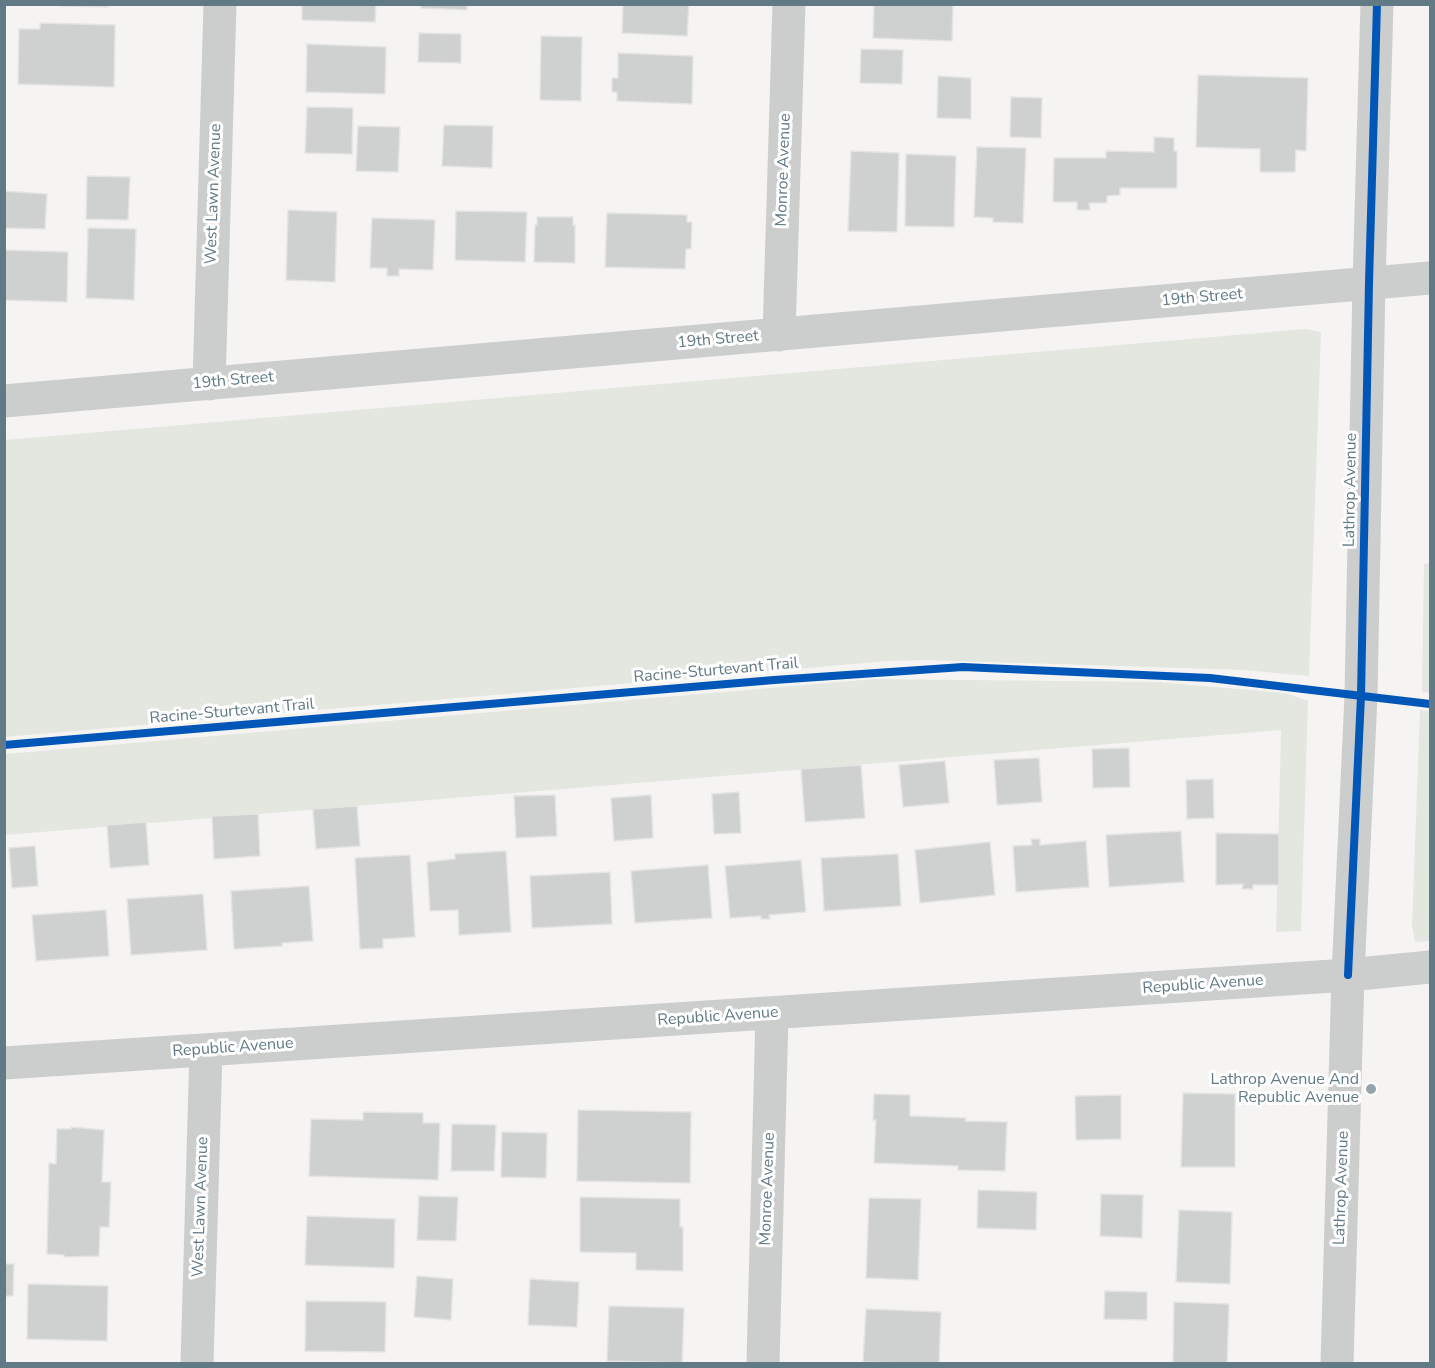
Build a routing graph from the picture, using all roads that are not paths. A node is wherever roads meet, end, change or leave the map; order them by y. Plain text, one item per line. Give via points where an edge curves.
1 (220, 4) edge
2 (789, 4) edge
3 (1377, 4) edge
4 (1431, 278) edge
5 (1369, 283) junction
6 (779, 335) junction
7 (209, 384) junction
8 (4, 401) edge
9 (1431, 967) edge
10 (1348, 975) junction
11 (772, 1014) junction
12 (206, 1050) junction
13 (4, 1063) edge
14 (197, 1364) edge
15 (763, 1364) edge
16 (1336, 1364) edge

1 - 7 street, West Lawn Avenue
2 - 6 street, Monroe Avenue
3 - 5 street, Lathrop Avenue
4 - 5 street, 19th Street
5 - 6 street, 19th Street
5 - 10 street, Lathrop Avenue via 1361,696
6 - 7 street, 19th Street
7 - 8 street, 19th Street
9 - 10 street, Republic Avenue
10 - 11 street, Republic Avenue
10 - 16 street, Lathrop Avenue
11 - 12 street, Republic Avenue
11 - 15 street, Monroe Avenue
12 - 13 street, Republic Avenue
12 - 14 street, West Lawn Avenue

